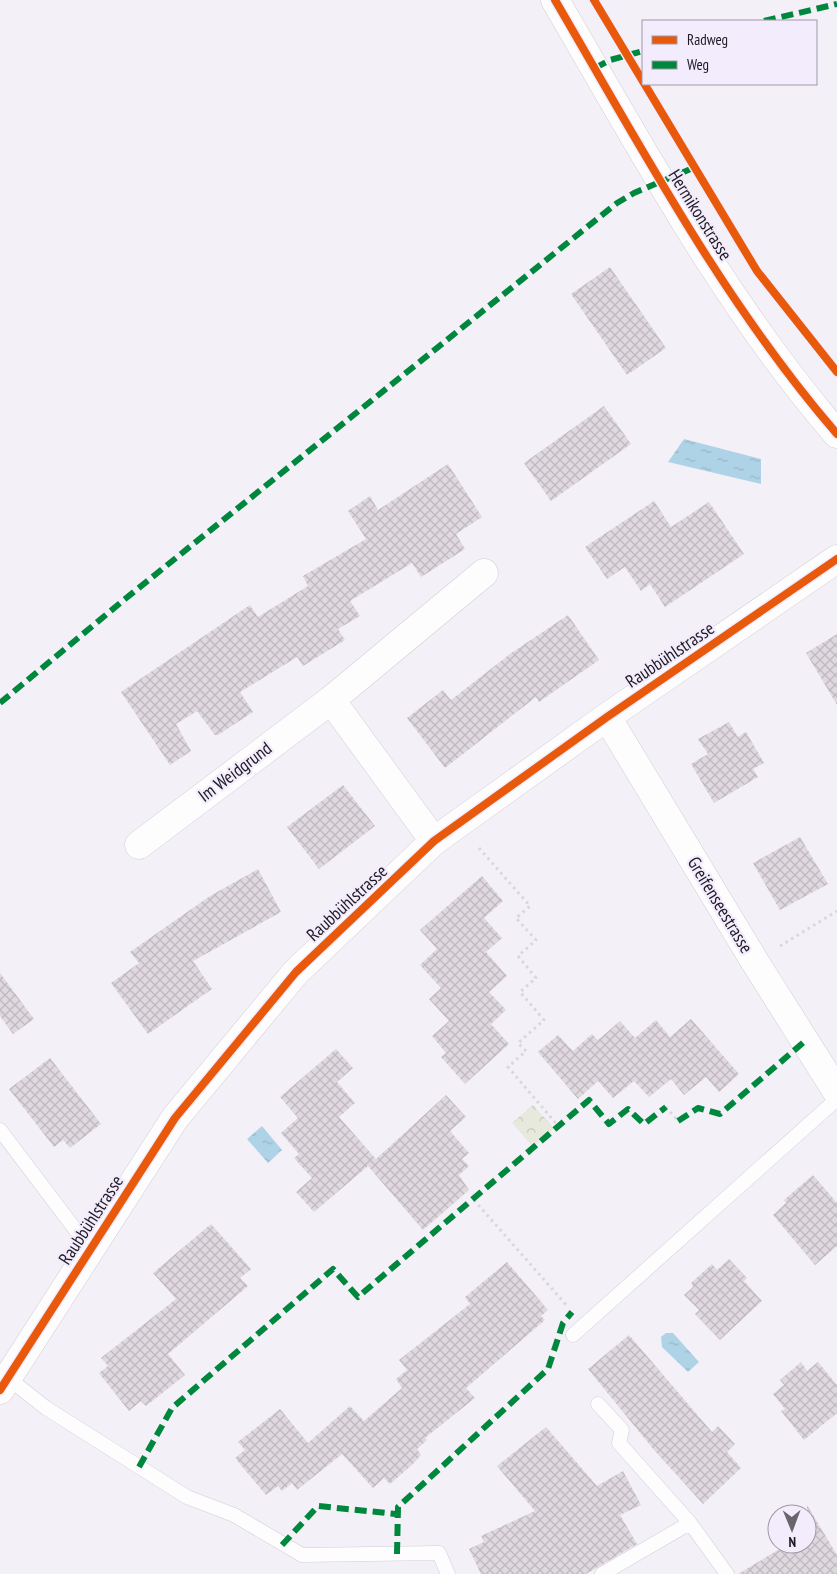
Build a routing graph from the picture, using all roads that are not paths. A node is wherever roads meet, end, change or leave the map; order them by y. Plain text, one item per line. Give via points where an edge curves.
1 (555, 0) edge
2 (837, 434) edge
3 (837, 559) edge
4 (484, 573) dead end
5 (331, 700) junction
6 (607, 716) junction
7 (434, 841) junction
8 (139, 845) dead end
9 (837, 1092) edge
10 (837, 1099) edge
11 (0, 1130) edge
12 (90, 1249) junction
13 (573, 1335) dead end
14 (4, 1384) edge
15 (598, 1404) dead end
16 (690, 1523) junction
17 (448, 1574) edge
18 (602, 1574) edge
19 (727, 1574) edge

1 - 2 street, Hermikonstrasse via 735,301
3 - 6 street, Raubbühlstrasse
4 - 5 street, Im Weidgrund
5 - 7 street
5 - 8 street, Im Weidgrund
6 - 7 street, Raubbühlstrasse
6 - 9 street, Greifenseestrasse
7 - 12 street, Raubbühlstrasse via 296,972 175,1118
10 - 13 lane
11 - 12 lane
12 - 14 street, Raubbühlstrasse
14 - 17 lane via 187,1497 234,1515 302,1555 439,1553
15 - 16 lane via 622,1430 619,1443
16 - 18 lane
16 - 19 lane

